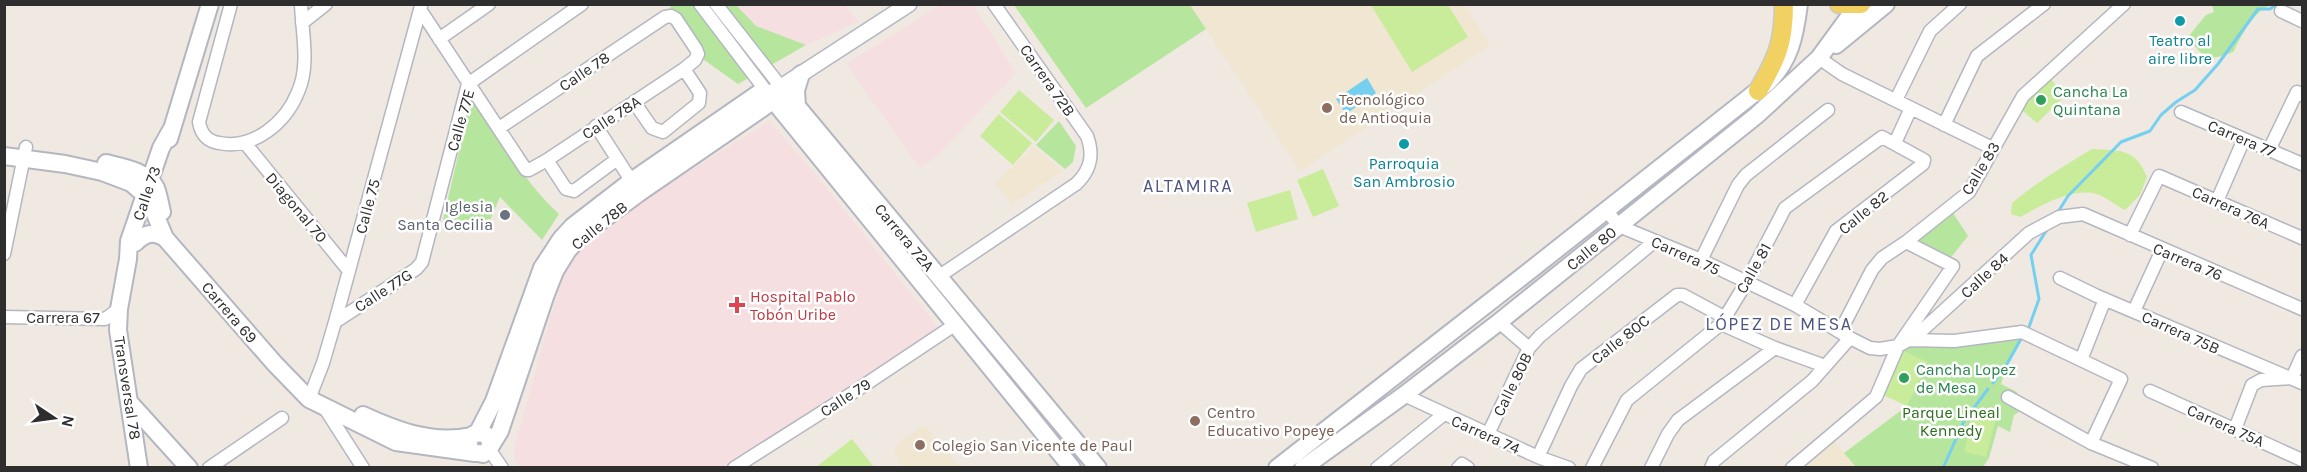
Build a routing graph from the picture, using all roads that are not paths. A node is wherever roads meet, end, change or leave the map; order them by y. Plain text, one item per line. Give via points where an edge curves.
1 (210, 4) edge
2 (231, 4) edge
3 (301, 4) edge
4 (326, 4) edge
5 (489, 4) edge
6 (582, 4) edge
7 (700, 4) edge
8 (716, 4) edge
9 (909, 4) edge
10 (994, 4) edge
11 (1784, 4) edge
12 (1799, 4) edge
13 (1886, 4) edge
14 (1960, 4) edge
15 (2044, 4) edge
16 (2124, 4) edge
17 (1852, 5) edge
18 (421, 8) edge
19 (2282, 10) dead end
20 (2302, 21) edge
21 (302, 23) junction
22 (439, 39) junction
23 (1819, 58) junction
24 (695, 60) joint
25 (684, 69) junction
26 (801, 74) junction
27 (468, 84) junction
28 (775, 91) junction
29 (1758, 91) junction
30 (2300, 94) edge
31 (1896, 100) junction
32 (634, 102) junction
33 (1911, 108) junction
34 (1828, 110) dead end
35 (2181, 112) dead end
36 (794, 114) junction
37 (746, 120) junction
38 (1944, 125) junction
39 (596, 126) junction
40 (499, 128) junction
41 (171, 130) junction
42 (2244, 139) junction
43 (245, 143) junction
44 (1895, 143) junction
45 (685, 146) junction
46 (1992, 148) junction
47 (4, 149) edge
48 (2269, 150) junction
49 (160, 152) junction
50 (26, 153) junction
51 (4, 156) edge
52 (70, 160) junction
53 (547, 160) junction
54 (616, 160) junction
55 (2302, 164) edge
56 (132, 170) junction
57 (671, 172) junction
58 (635, 188) junction
59 (150, 191) junction
60 (2217, 201) junction
61 (1607, 211) junction
62 (2073, 214) joint
63 (1619, 226) junction
64 (2130, 235) junction
65 (165, 238) junction
66 (2302, 238) edge
67 (1655, 241) junction
68 (1906, 242) junction
69 (135, 243) junction
70 (2162, 250) junction
71 (4, 254) edge
72 (425, 255) joint
73 (128, 259) junction
74 (1701, 260) junction
75 (349, 271) junction
76 (938, 277) junction
77 (2060, 278) dead end
78 (1746, 283) junction
79 (2105, 299) junction
80 (1795, 305) junction
81 (2302, 309) edge
82 (2133, 311) junction
83 (4, 316) edge
84 (114, 319) junction
85 (1723, 320) junction
86 (335, 322) junction
87 (1499, 322) junction
88 (956, 324) junction
89 (1845, 335) junction
90 (1904, 343) junction
91 (1529, 348) junction
92 (1775, 348) junction
93 (2302, 356) edge
94 (2081, 360) junction
95 (1826, 366) junction
96 (1015, 367) junction
97 (1001, 380) junction
98 (2297, 381) edge
99 (2150, 391) dead end
100 (311, 395) junction
101 (1404, 395) junction
102 (2008, 397) dead end
103 (494, 401) junction
104 (130, 404) junction
105 (324, 407) junction
106 (1443, 415) junction
107 (282, 418) dead end
108 (2235, 429) junction
109 (475, 434) junction
110 (1488, 434) junction
111 (443, 440) junction
112 (2091, 443) junction
113 (170, 446) junction
114 (489, 455) edge
115 (1538, 457) junction
116 (139, 460) edge
117 (2302, 460) edge
118 (1564, 466) edge
119 (189, 468) edge
120 (209, 468) edge
121 (363, 468) edge
122 (734, 468) edge
123 (1072, 468) edge
124 (1098, 468) edge
125 (1277, 468) edge
126 (1303, 468) edge
127 (1377, 468) edge
128 (1592, 468) edge
129 (1651, 468) edge
130 (1711, 468) edge
131 (1792, 468) edge
132 (2152, 468) edge

1 - 41 main road, Calle 73
2 - 43 street via 199,116 202,134 213,142
3 - 21 street
4 - 21 street
5 - 22 street
6 - 27 street, Calle 77E
7 - 28 street, Carrera 72A
8 - 28 street, Carrera 72A
9 - 26 street, Calle 78B
10 - 76 street, Carrera 72B via 1087,136 1091,160 1076,184
11 - 29 main road via 1782,44
12 - 29 main road, Calle 80 via 1789,54
13 - 23 main road
14 - 31 street via 1930,32
15 - 38 street via 1977,56
16 - 46 street, Calle 83 via 2023,96
17 - 23 main road, Calle 80
18 - 22 street
18 - 75 street, Calle 75
19 - 20 street
21 - 43 street via 304,74 294,100 274,127
22 - 27 street
23 - 31 street via 1842,74
23 - 63 main road, Calle 80 via 1757,115
24 - 25 street, Calle 78A
24 - 40 street, Calle 78 via 696,49 676,19 665,17
25 - 32 street, Calle 78A
25 - 32 street via 701,97 699,103 663,132 652,129
26 - 28 street, Calle 78B
26 - 36 main road
27 - 40 street
27 - 72 street, Calle 77E
28 - 36 main road, Carrera 72A
28 - 37 main road, Calle 78B via 767,105
28 - 45 main road, Calle 78B via 759,93
29 - 61 main road, Calle 80
30 - 48 street
31 - 33 street
32 - 39 street, Calle 78A
33 - 38 street
33 - 44 street
34 - 74 street via 1742,180
35 - 42 street, Carrera 77
36 - 37 main road
36 - 76 main road, Carrera 72A
36 - 88 main road, Carrera 72A
37 - 57 main road, Calle 78B
38 - 46 street
39 - 53 street, Calle 78A
39 - 54 street
40 - 53 street, Calle 78A via 526,170
41 - 49 main road, Calle 73
41 - 59 main road, Calle 73 via 168,151
42 - 48 street, Carrera 77
42 - 60 street
43 - 75 street, Diagonal 70
44 - 78 street, Calle 81 via 1882,137 1785,208
44 - 80 street, Calle 82 via 1924,160 1923,164 1836,231
45 - 57 main road via 671,163
45 - 58 main road, Calle 78B
46 - 68 street, Calle 83 via 1969,192
47 - 50 main road
48 - 55 street, Carrera 77
49 - 56 main road via 147,164
49 - 59 main road, Calle 73
50 - 51 main road
50 - 52 main road
50 - 71 street
52 - 56 main road
52 - 59 main road
53 - 54 street via 569,191
54 - 58 street
56 - 59 main road
57 - 58 main road, Calle 78B
58 - 103 main road, Calle 78B via 573,226 550,253
58 - 114 main road, Calle 78B via 568,250 555,271
59 - 65 main road, Carrera 69
59 - 69 main road, Calle 73
59 - 73 main road, Calle 73 via 129,241
59 - 100 main road, Carrera 69 via 173,230
60 - 64 street, Carrera 76A via 2159,176
60 - 66 street, Carrera 76A
61 - 63 street, Carrera 75
61 - 125 main road, Calle 80
62 - 64 street, Carrera 76 via 2083,214
62 - 90 street, Calle 84 via 2029,233 1953,304
63 - 67 street, Carrera 75
63 - 87 main road, Calle 80
64 - 70 street, Carrera 76
65 - 69 main road via 149,234
65 - 100 main road, Carrera 69 via 275,364
67 - 74 street, Carrera 75
67 - 91 street, Calle 80B
68 - 89 street, Calle 83 via 1872,270
68 - 90 street, Calle 84 via 1953,266
69 - 73 main road, Calle 73
70 - 81 street, Carrera 76
70 - 82 street
72 - 86 street, Calle 77G via 416,269
73 - 84 main road, Calle 73
74 - 78 street, Carrera 75
75 - 86 street, Calle 75
76 - 96 main road, Carrera 72A
77 - 79 street, Carrera 75B
78 - 80 street, Carrera 75
78 - 85 street, Calle 81
79 - 82 street, Carrera 75B
79 - 94 street
80 - 89 street, Carrera 75
82 - 98 street, Carrera 75B
83 - 84 street, Carrera 67
84 - 104 main road, Transversal 78
85 - 92 street
85 - 115 street, Calle 80C via 1680,294 1581,369
85 - 128 street, Calle 81 via 1628,400
86 - 100 street, Calle 75
87 - 91 street
87 - 101 main road, Calle 80
88 - 97 main road, Carrera 72A
88 - 122 street, Calle 79
89 - 90 street, Carrera 75 via 1870,348
89 - 95 street, Calle 83
90 - 94 street, Carrera 75 via 2022,332
90 - 131 street, Calle 84 via 1876,397
91 - 110 street, Calle 80B
92 - 95 street
92 - 129 street via 1678,420
93 - 98 street
94 - 112 street via 2121,379
95 - 130 street, Calle 83 via 1714,461
96 - 97 main road
96 - 124 main road, Carrera 72A
97 - 123 main road, Carrera 72A
98 - 108 street via 2261,380 2252,385
99 - 108 street, Carrera 75A
100 - 105 main road, Carrera 69
100 - 111 main road, Carrera 69 via 396,429
101 - 106 street, Carrera 74
101 - 126 main road, Calle 80
102 - 112 street
103 - 109 main road, Calle 78B
103 - 111 main road via 471,427
104 - 113 main road
104 - 116 main road, Transversal 78
105 - 114 main road, Carrera 69 via 396,441
105 - 121 street
106 - 110 street, Carrera 74
106 - 127 street
107 - 120 street
108 - 117 street, Carrera 75A
109 - 111 main road, Carrera 69
109 - 114 main road via 469,446
110 - 115 street, Carrera 74
112 - 132 street
113 - 116 main road via 153,444 144,448
113 - 119 main road
115 - 118 street, Carrera 74

